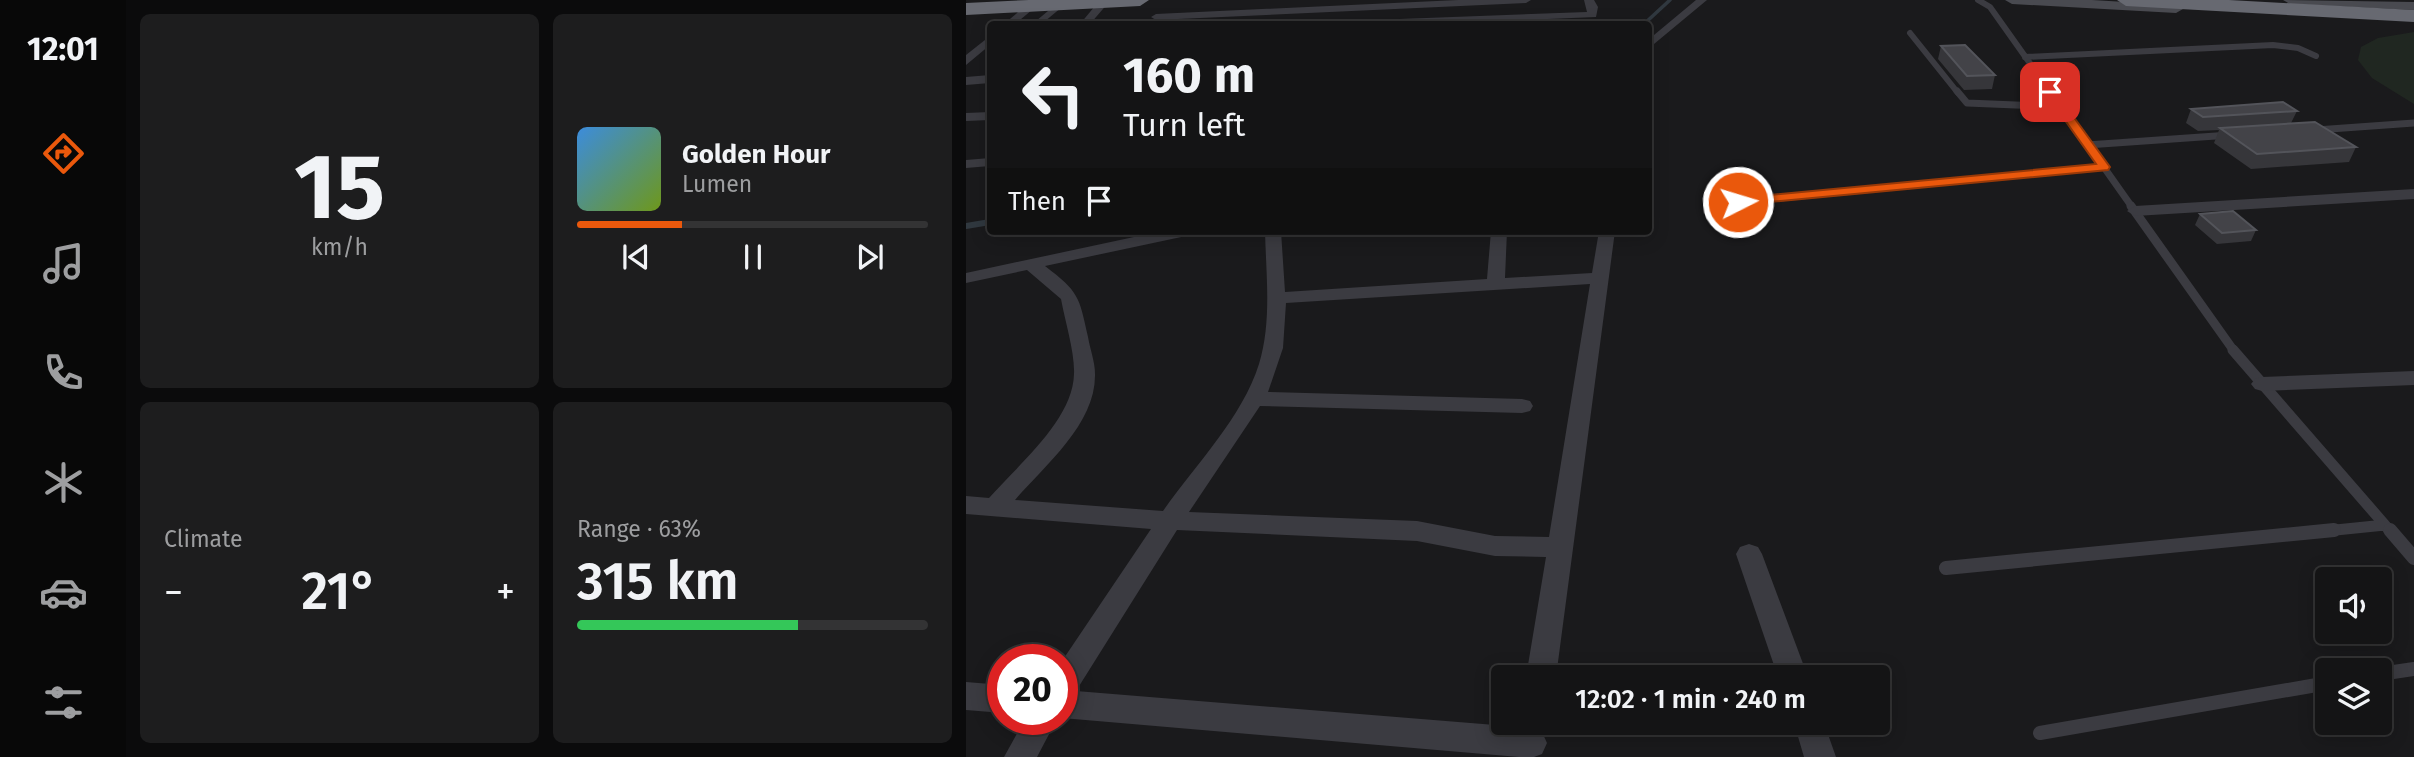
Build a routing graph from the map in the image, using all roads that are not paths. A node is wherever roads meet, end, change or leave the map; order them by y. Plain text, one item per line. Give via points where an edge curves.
1 (1140, 0) edge
2 (1171, 0) edge
3 (1515, 0) edge
4 (1526, 0) edge
5 (1589, 0) edge
6 (1702, 0) edge
7 (1978, 0) edge
8 (2012, 0) edge
9 (2126, 0) edge
10 (2215, 0) edge
11 (2290, 0) edge
12 (2304, 0) edge
13 (1500, 1) edge
14 (1065, 2) edge
15 (1104, 2) junction
16 (975, 4) edge
17 (1411, 5) junction
18 (2414, 8) edge
19 (1035, 15) edge
20 (2414, 19) edge
21 (1510, 20) edge
22 (1592, 20) edge
23 (1018, 21) edge
24 (1088, 21) edge
25 (1154, 21) edge
26 (1410, 21) edge
27 (1477, 21) edge
28 (1910, 33) dead end
29 (987, 42) edge
30 (1652, 43) edge
31 (2316, 56) dead end
32 (2025, 57) junction
33 (966, 61) edge
34 (987, 79) edge
35 (966, 81) edge
36 (2061, 107) junction
37 (987, 116) edge
38 (966, 117) edge
39 (2414, 123) edge
40 (2305, 131) edge
41 (2237, 135) edge
42 (2087, 145) junction
43 (987, 162) edge
44 (966, 164) edge
45 (2104, 167) junction
46 (2414, 194) edge
47 (1738, 202) dead end
48 (2135, 211) junction
49 (1167, 235) edge
50 (1273, 235) edge
51 (1499, 235) edge
52 (1606, 235) edge
53 (1030, 264) junction
54 (966, 278) edge
55 (1600, 278) junction
56 (1496, 284) junction
57 (1276, 298) junction
58 (2414, 378) edge
59 (2262, 384) junction
60 (1253, 399) junction
61 (1522, 406) dead end
62 (966, 505) edge
63 (994, 508) junction
64 (1170, 521) junction
65 (2385, 525) junction
66 (1560, 547) junction
67 (1749, 554) dead end
68 (2414, 558) edge
69 (1946, 569) dead end
70 (1078, 662) edge
71 (1543, 665) edge
72 (1789, 665) edge
73 (2414, 669) edge
74 (2392, 672) edge
75 (2315, 685) edge
76 (966, 696) edge
77 (987, 698) edge
78 (1078, 705) edge
79 (2040, 733) dead end
80 (1033, 735) edge
81 (1813, 735) edge
82 (1532, 741) edge
83 (1020, 757) edge
84 (1820, 757) edge

1 - 15 highway
2 - 25 street
3 - 4 street
3 - 13 street
3 - 21 street
5 - 22 street
6 - 30 street
7 - 32 lane via 1990,7
8 - 20 street
9 - 20 highway
10 - 18 highway
11 - 12 street
12 - 18 street
13 - 17 street
14 - 15 highway
14 - 16 highway
14 - 19 highway
15 - 24 street
16 - 19 highway
17 - 25 street
17 - 26 street
19 - 23 street
21 - 22 street
21 - 27 street
28 - 36 lane via 1967,103
29 - 33 street
31 - 32 lane via 2273,45
32 - 36 lane
34 - 35 street
36 - 42 lane
37 - 38 street
39 - 40 lane
41 - 42 lane
42 - 45 lane
43 - 44 street
45 - 47 lane
45 - 48 lane
46 - 48 street
48 - 59 lane
49 - 53 street
50 - 57 street
51 - 56 street
52 - 55 street
53 - 54 street
53 - 63 street via 1070,299 1084,374 1082,392 1072,417
55 - 56 street
55 - 66 street
56 - 57 street
57 - 60 street via 1269,365
58 - 59 street
59 - 65 lane
60 - 61 street
60 - 64 street
62 - 63 street
63 - 64 street
64 - 66 street via 1417,531 1495,546
64 - 70 street
65 - 68 lane
65 - 69 lane
66 - 71 street
67 - 72 street
73 - 74 lane
75 - 79 lane
76 - 77 street
78 - 82 street
80 - 83 street
81 - 84 street

